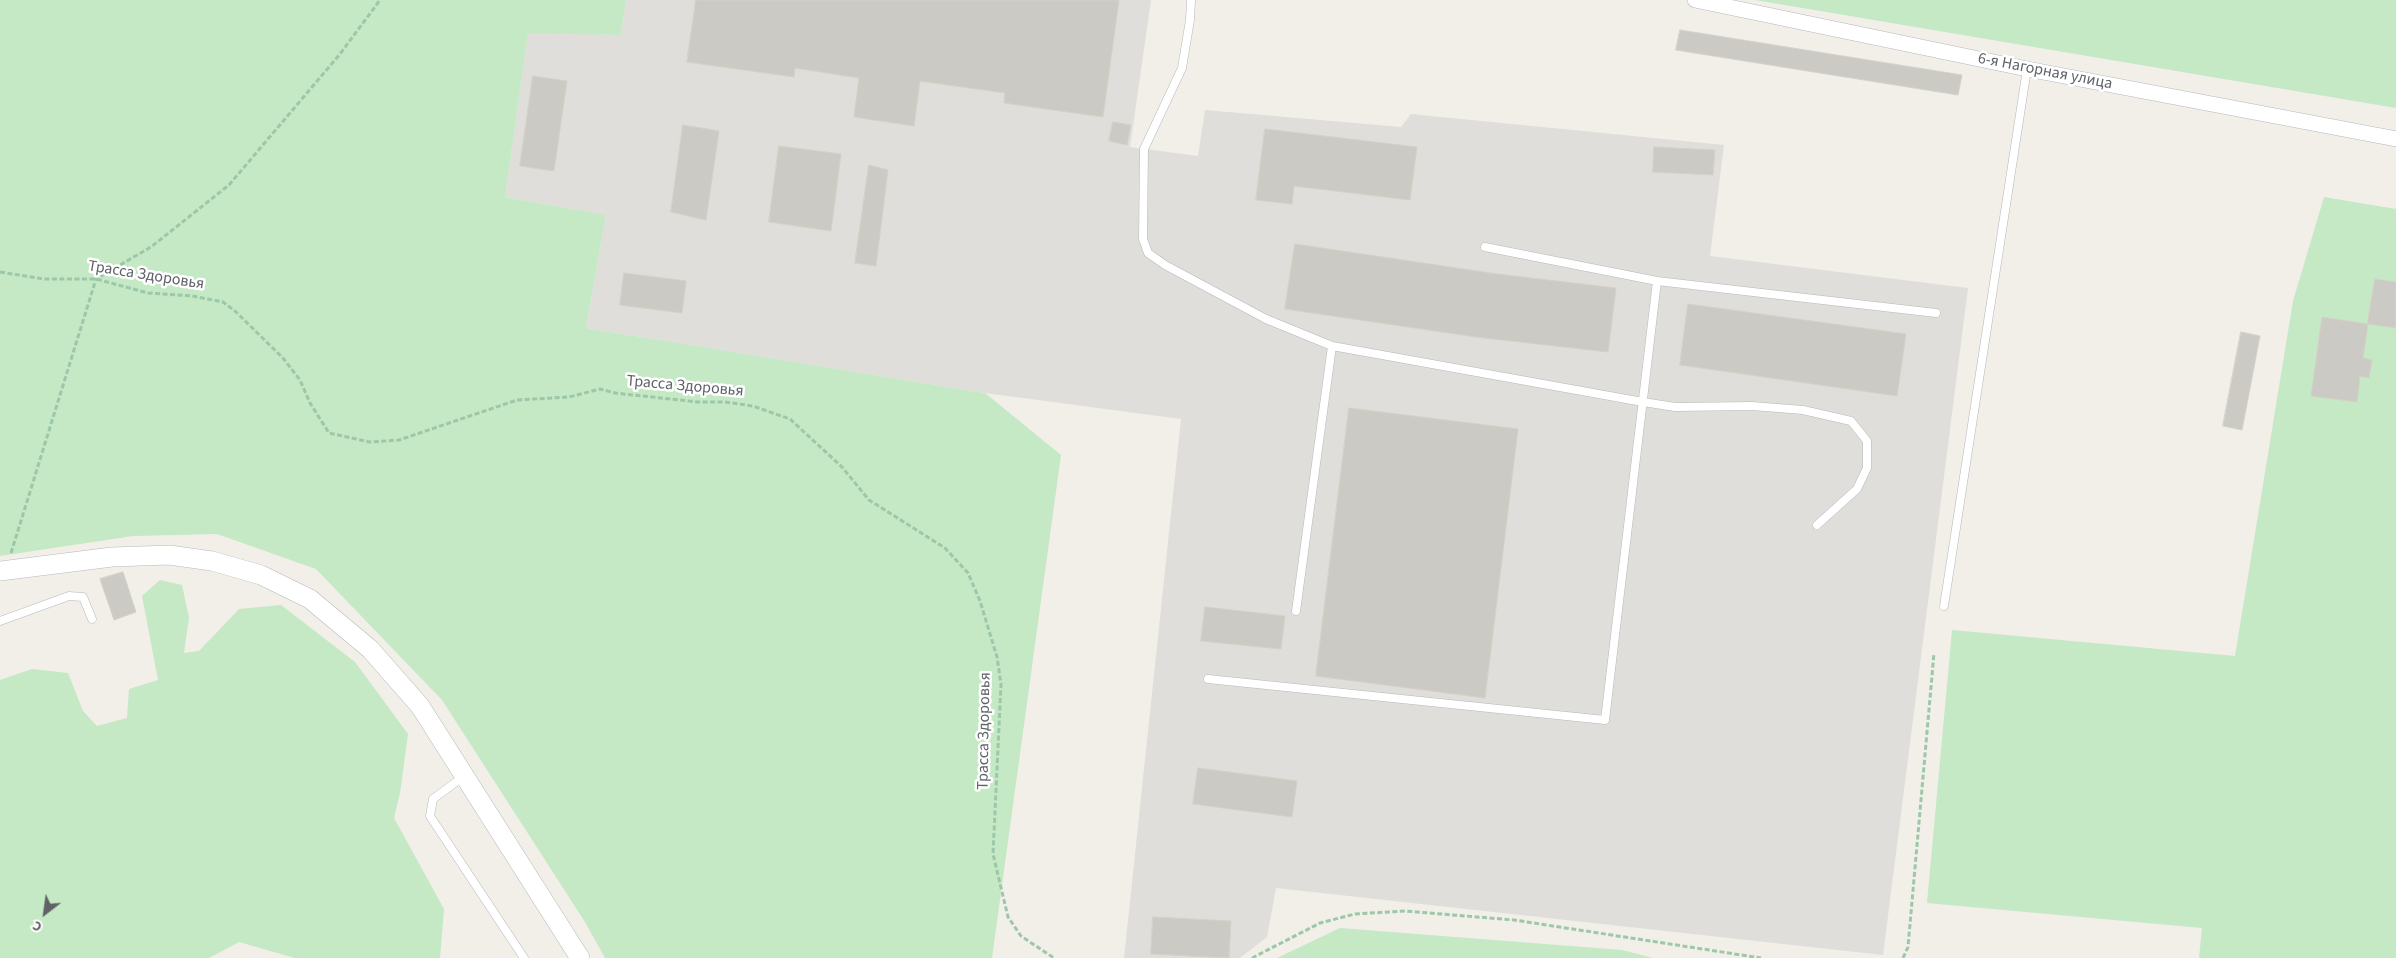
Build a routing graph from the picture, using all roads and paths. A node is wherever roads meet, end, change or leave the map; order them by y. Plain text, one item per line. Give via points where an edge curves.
1 (380, 0) edge
2 (1190, 0) edge
3 (1695, 0) edge
4 (2027, 69) junction
5 (2396, 139) edge
6 (1485, 247) dead end
7 (0, 272) edge
8 (96, 279) junction
9 (1658, 281) junction
10 (1936, 314) dead end
11 (1332, 346) junction
12 (1643, 402) junction
13 (1817, 525) dead end
14 (3, 571) edge
15 (1944, 606) dead end
16 (1296, 611) dead end
17 (92, 619) dead end
18 (0, 620) edge
19 (1934, 653) dead end
20 (1208, 679) dead end
21 (465, 776) junction
22 (524, 958) edge
23 (580, 958) edge
24 (1054, 958) edge
25 (1252, 958) edge
26 (1760, 958) edge
27 (1902, 958) edge

1 - 8 path via 340,54 229,185 151,247
2 - 11 lane via 1182,68 1144,149 1143,239 1148,253 1164,265 1266,319
3 - 4 street, 6-я Нагорная улица
4 - 5 street, 6-я Нагорная улица
4 - 15 lane
6 - 9 lane
7 - 8 path, Трасса Здоровья via 44,279
8 - 14 path
8 - 24 path, Трасса Здоровья via 148,293 223,302 283,358 300,380 329,433 370,442 399,440 518,400 569,397 600,389 753,406 790,419 842,467 869,500 945,548 968,573 997,657 1001,684 993,854 1008,917 1022,936
9 - 10 lane
9 - 12 lane
11 - 12 lane
11 - 16 lane
12 - 13 lane via 1675,407 1752,406 1803,410 1851,421 1867,441 1867,468 1857,489
12 - 20 lane via 1605,720
14 - 21 street via 112,557 169,556 212,561 261,575 310,599 370,649 420,706
17 - 18 lane via 83,597 69,596
19 - 27 path via 1908,947
21 - 22 lane via 433,800 430,816
21 - 23 street
25 - 26 path via 1320,923 1355,914 1405,912 1514,920

